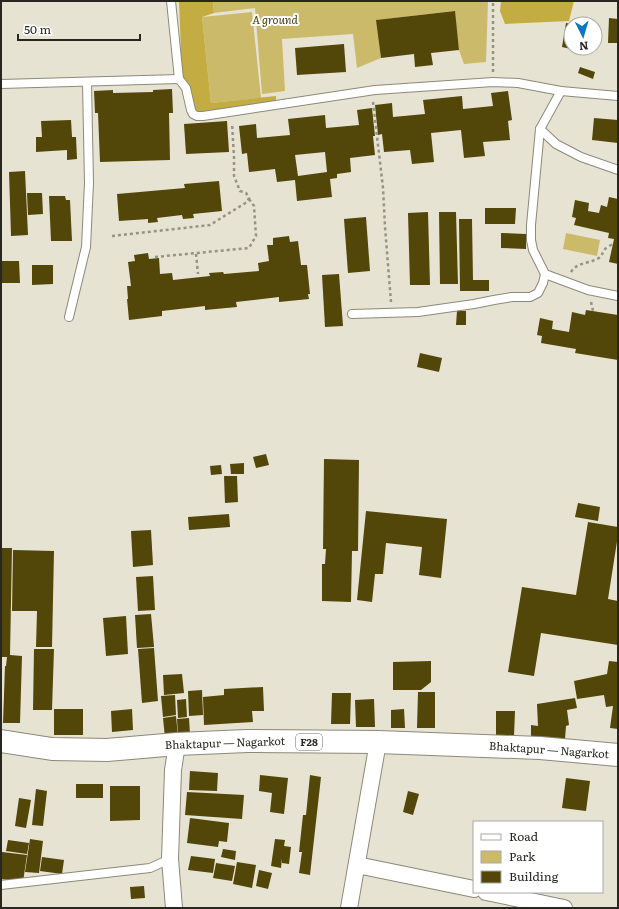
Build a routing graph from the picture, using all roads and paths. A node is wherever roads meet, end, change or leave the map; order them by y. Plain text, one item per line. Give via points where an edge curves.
1 (171, 1) edge
2 (493, 1) edge
3 (178, 79) junction
4 (87, 82) junction
5 (493, 82) junction
6 (1, 84) edge
7 (375, 90) junction
8 (561, 91) junction
9 (618, 96) edge
10 (232, 112) junction
11 (540, 129) junction
12 (618, 170) edge
13 (249, 198) junction
14 (112, 236) dead end
15 (613, 244) dead end
16 (196, 254) junction
17 (155, 257) dead end
18 (198, 274) dead end
19 (545, 274) junction
20 (566, 282) junction
21 (618, 296) edge
22 (392, 312) junction
23 (352, 314) dead end
24 (69, 317) dead end
25 (1, 741) edge
26 (378, 742) junction
27 (177, 744) junction
28 (618, 755) edge
29 (170, 859) junction
30 (357, 865) junction
31 (1, 884) edge
32 (473, 890) edge
33 (491, 893) edge
34 (174, 908) edge
35 (349, 908) edge
36 (564, 908) edge

1 - 3 lane
2 - 5 path
3 - 4 lane
3 - 10 lane via 186,88 193,114 203,116
4 - 6 lane
4 - 24 lane via 89,183 86,247
5 - 7 lane
5 - 8 lane via 518,83
7 - 10 lane
7 - 22 path via 373,102 383,188
8 - 9 lane
8 - 11 lane
10 - 13 path via 234,176 240,191
11 - 12 lane via 556,144 581,157
11 - 19 lane via 531,240
13 - 14 path via 247,202 210,225
13 - 16 path via 254,206 256,236 249,248
15 - 20 path via 596,260 574,268
16 - 17 path
16 - 18 path
19 - 20 lane
19 - 22 lane via 538,293 530,297 512,297 418,312
20 - 21 lane via 588,290
22 - 23 lane
25 - 27 main road, Bhaktapur — Nagarkot / F28 via 74,750
26 - 27 main road, Bhaktapur — Nagarkot / F28 via 247,741
26 - 28 main road, Bhaktapur — Nagarkot / F28 via 540,748
26 - 30 street
27 - 29 street via 172,770
29 - 31 lane via 150,868
29 - 34 street
30 - 32 street
30 - 35 street
33 - 36 street

